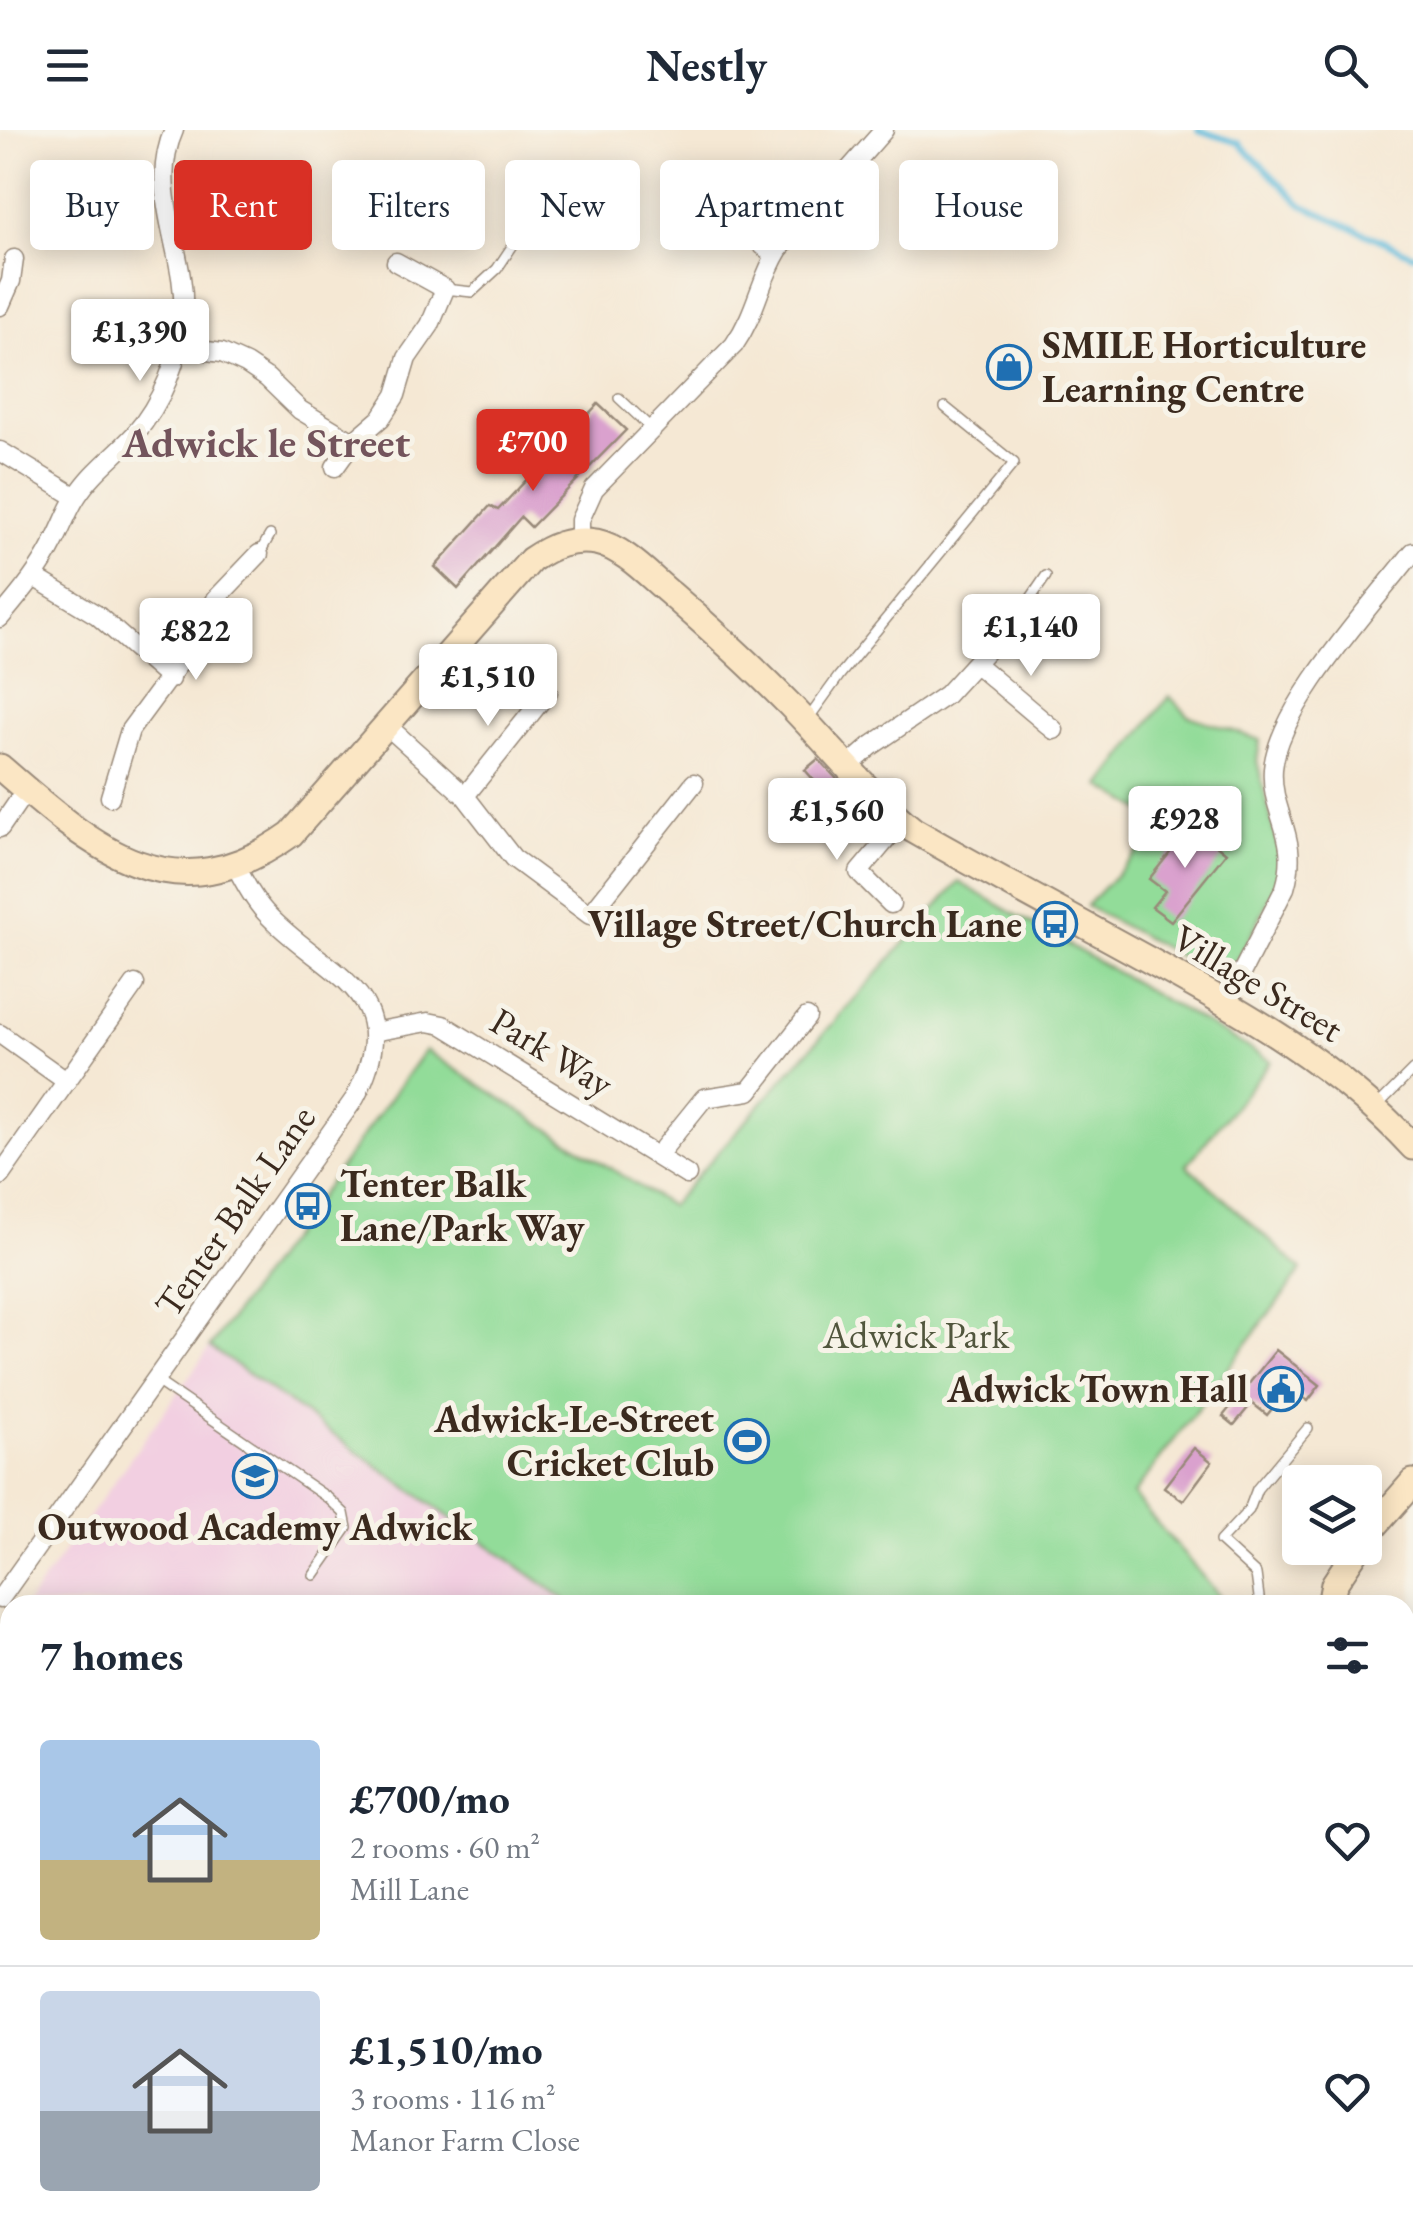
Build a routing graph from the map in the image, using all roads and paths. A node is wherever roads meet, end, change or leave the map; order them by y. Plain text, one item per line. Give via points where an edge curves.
1 (174, 130) edge
2 (884, 130) edge
3 (509, 250) edge
4 (762, 250) edge
5 (772, 258) junction
6 (14, 259) dead end
7 (396, 262) dead end
8 (445, 289) junction
9 (0, 306) edge
10 (177, 347) junction
11 (619, 398) dead end
12 (945, 407) dead end
13 (652, 429) junction
14 (353, 442) junction
15 (0, 451) edge
16 (335, 466) dead end
17 (76, 498) junction
18 (270, 535) dead end
19 (580, 541) junction
20 (1413, 552) edge
21 (258, 554) joint
22 (1046, 576) dead end
23 (34, 577) junction
24 (1020, 614) joint
25 (0, 618) edge
26 (976, 665) junction
27 (170, 679) junction
28 (548, 692) dead end
29 (806, 722) junction
30 (385, 724) junction
31 (1054, 730) dead end
32 (0, 767) edge
33 (846, 768) junction
34 (694, 783) dead end
35 (26, 790) junction
36 (466, 796) junction
37 (110, 797) dead end
38 (902, 821) junction
39 (0, 828) edge
40 (236, 866) junction
41 (891, 904) dead end
42 (135, 984) dead end
43 (1226, 1002) junction
44 (807, 1018) dead end
45 (373, 1032) junction
46 (0, 1034) edge
47 (1413, 1070) edge
48 (66, 1082) junction
49 (1375, 1107) junction
50 (1413, 1147) edge
51 (658, 1155) junction
52 (0, 1176) edge
53 (686, 1176) dead end
54 (155, 1380) junction
55 (1308, 1428) dead end
56 (1413, 1482) edge
57 (1382, 1518) edge
58 (1349, 1565) edge
59 (314, 1575) dead end
60 (3, 1595) edge
61 (1259, 1595) edge
62 (1332, 1595) edge

1 - 10 street via 164,182 181,278
2 - 5 street
3 - 8 lane via 472,292
4 - 5 lane
5 - 13 street via 750,321 734,345
6 - 9 street
7 - 8 street
8 - 14 street via 407,358 396,395 382,418
10 - 14 street via 246,364 300,410
10 - 17 street via 151,412
11 - 13 lane
12 - 29 lane via 1014,463
13 - 19 street via 594,489 580,520
14 - 16 street
15 - 17 street
17 - 23 street
18 - 21 lane
19 - 29 street, Village Street via 626,557
19 - 30 street via 548,548 531,560
20 - 43 street via 1282,730 1274,788 1292,852 1290,870
21 - 27 street via 216,599
22 - 24 lane
23 - 25 street
23 - 27 street via 97,615
24 - 26 street
26 - 31 street
26 - 33 street via 930,708
27 - 37 street via 130,730
28 - 36 street
29 - 33 street, Village Street
30 - 36 street
30 - 40 street via 292,834
32 - 35 street
33 - 38 street, Village Street
34 - 36 street via 590,914 513,858
35 - 39 street
35 - 40 street via 124,860 180,873
38 - 41 street via 859,872
38 - 43 street, Village Street
40 - 45 street via 265,912 357,991
42 - 48 street
43 - 49 street, Village Street via 1306,1052
44 - 51 street via 749,1091 704,1098
45 - 51 street, Park Way via 443,1025
45 - 54 street, Tenter Balk Lane via 369,1072 355,1098
46 - 48 street
47 - 49 lane
48 - 52 street
49 - 50 street, Village Street
51 - 53 street, Park Way
54 - 59 lane via 344,1513 347,1528
54 - 60 street, Tenter Balk Lane
55 - 61 lane via 1220,1541 1256,1574
56 - 57 street
58 - 62 street

